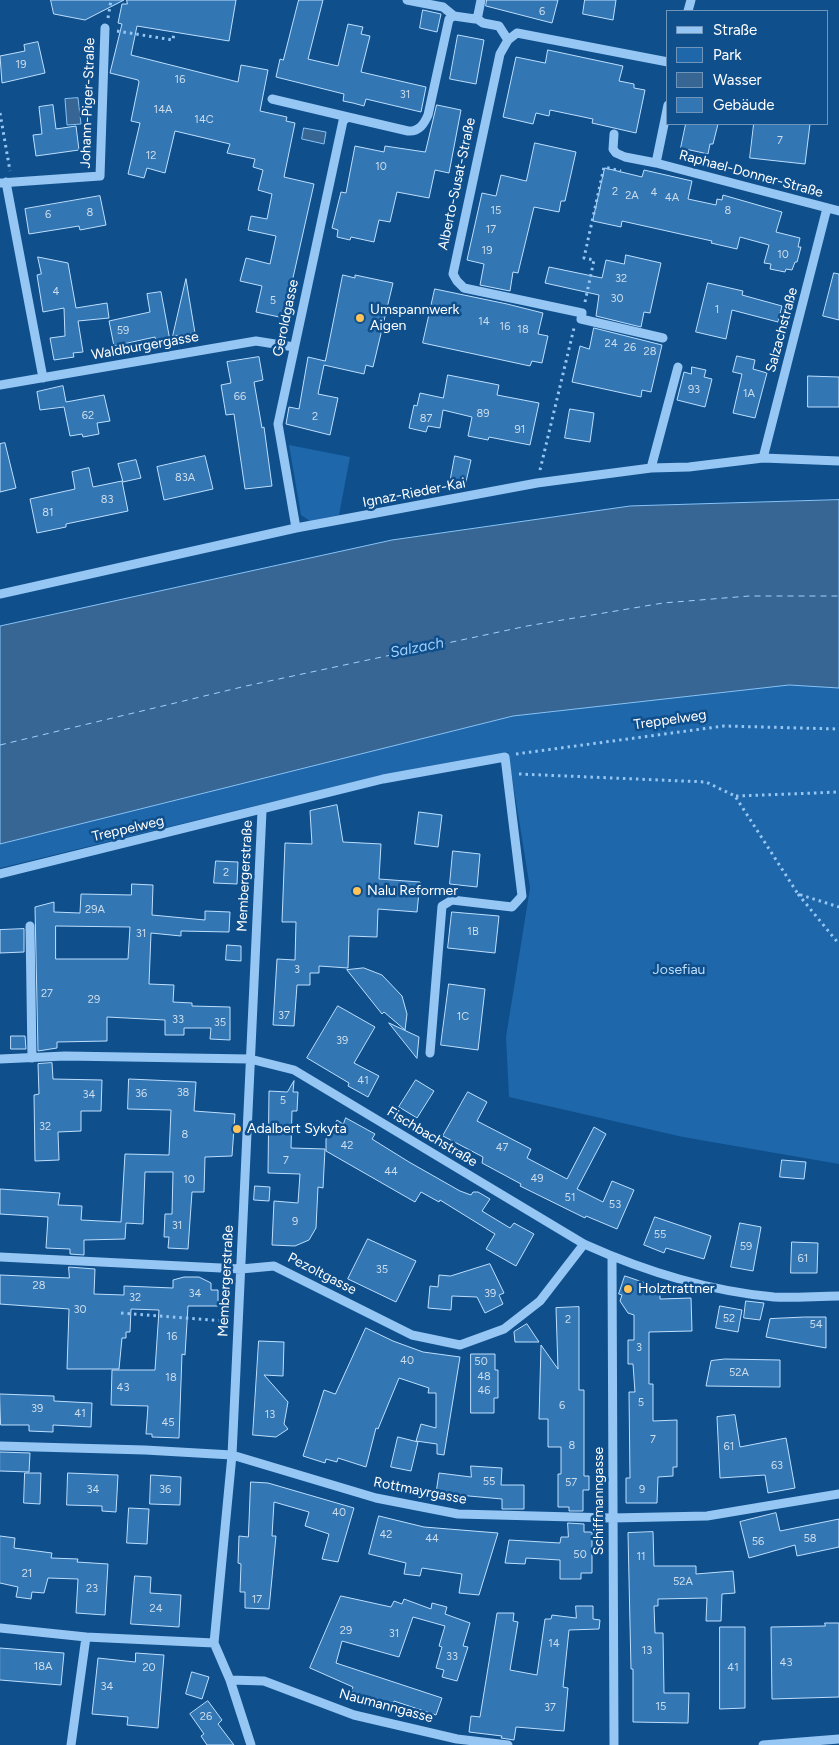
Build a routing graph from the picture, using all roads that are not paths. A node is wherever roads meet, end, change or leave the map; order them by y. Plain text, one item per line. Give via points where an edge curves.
1 (407, 0) edge
2 (481, 0) edge
3 (454, 16) junction
4 (476, 18) junction
5 (105, 28) road end
6 (508, 40) junction
7 (666, 62) edge
8 (272, 99) dead end
9 (666, 115) edge
10 (348, 117) junction
11 (614, 134) dead end
12 (656, 163) junction
13 (3, 183) edge
14 (828, 208) junction
15 (839, 211) edge
16 (663, 338) dead end
17 (294, 347) junction
18 (678, 367) dead end
19 (43, 378) junction
20 (0, 384) edge
21 (762, 458) junction
22 (839, 461) edge
23 (651, 468) junction
24 (296, 528) junction
25 (0, 594) edge
26 (262, 811) junction
27 (0, 874) edge
28 (30, 926) dead end
29 (430, 1052) dead end
30 (32, 1058) junction
31 (0, 1059) edge
32 (250, 1059) junction
33 (584, 1244) junction
34 (0, 1257) edge
35 (612, 1257) junction
36 (241, 1269) junction
37 (839, 1296) edge
38 (0, 1446) edge
39 (232, 1456) junction
40 (839, 1494) edge
41 (612, 1518) junction
42 (0, 1628) edge
43 (86, 1637) junction
44 (214, 1643) junction
45 (230, 1680) junction
46 (839, 1739) edge
47 (72, 1745) edge
48 (251, 1745) edge
49 (508, 1745) edge
50 (614, 1745) edge
51 (763, 1745) edge

1 - 3 street via 443,7
2 - 4 street
3 - 4 street
3 - 10 street via 449,19 428,115 420,127 408,131
4 - 6 street via 499,26
5 - 13 street, Johann-Piger-Straße via 100,176
6 - 7 street via 517,33
6 - 16 street, Alberto-Susat-Straße via 500,54 453,274 464,288
8 - 10 street
9 - 12 street
10 - 17 street, Geroldgasse via 343,122
11 - 12 street, Raphael-Donner-Straße via 613,149 616,153 625,158
12 - 14 street, Raphael-Donner-Straße
13 - 19 street, Johann-Piger-Straße
14 - 15 street, Raphael-Donner-Straße
14 - 21 street, Salzachstraße
17 - 19 street, Waldburgergasse via 256,341
17 - 24 street, Geroldgasse via 278,424
18 - 23 street
19 - 20 street, Waldburgergasse
21 - 22 street, Ignaz-Rieder-Kai
21 - 23 street, Ignaz-Rieder-Kai
23 - 24 street, Ignaz-Rieder-Kai via 537,483
24 - 25 street, Ignaz-Rieder-Kai
26 - 27 street, Treppelweg
26 - 29 street, Treppelweg via 384,779 505,757 522,896 512,907 452,900 442,906
26 - 32 street, Membergerstraße
28 - 30 street
30 - 31 street, Fischbachstraße
30 - 32 street, Fischbachstraße
32 - 33 street, Fischbachstraße via 294,1070
32 - 36 street, Membergerstraße
33 - 35 street, Fischbachstraße
33 - 36 street, Pezoltgasse via 540,1301 504,1329 460,1345 412,1335 274,1266
34 - 36 street, Pezoltgasse
35 - 37 street, Fischbachstraße via 714,1289 776,1297
35 - 41 street, Schiffmanngasse
36 - 39 street, Membergerstraße
38 - 39 street, Rottmayrgasse
39 - 41 street, Rottmayrgasse via 376,1498 458,1514
39 - 44 street, Membergerstraße
40 - 41 street, Rottmayrgasse via 707,1516
41 - 50 street, Schiffmanngasse
42 - 43 street
43 - 44 street
43 - 47 street
44 - 45 street, Membergerstraße
45 - 48 street, Membergerstraße
45 - 49 street, Naumanngasse via 264,1681 354,1715 457,1739
46 - 51 street

